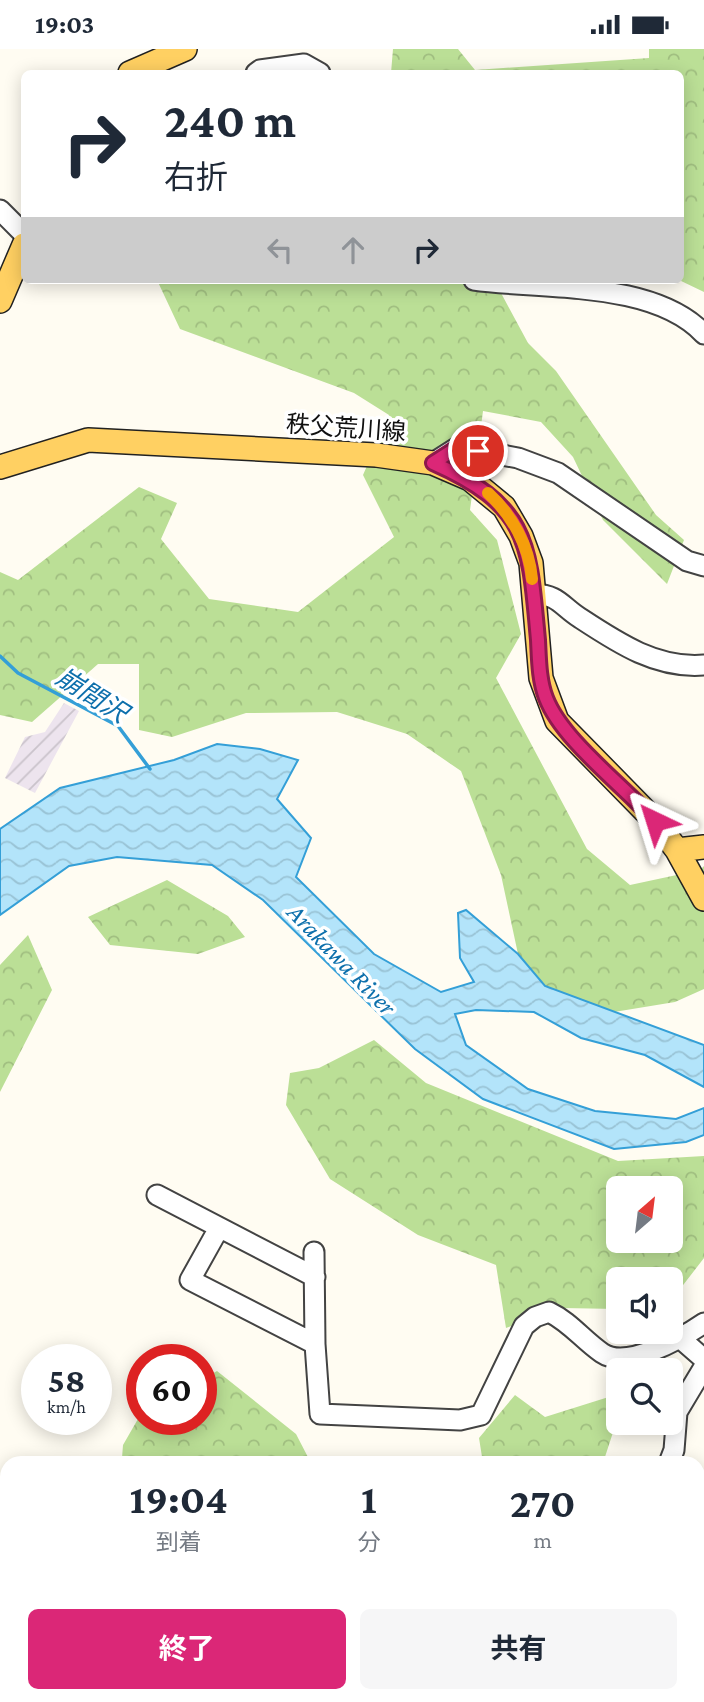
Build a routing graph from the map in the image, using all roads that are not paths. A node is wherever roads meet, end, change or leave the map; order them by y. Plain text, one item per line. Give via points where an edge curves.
1 (185, 49) edge
2 (144, 70) edge
3 (260, 70) edge
4 (315, 70) edge
5 (0, 210) edge
6 (21, 231) edge
7 (21, 252) edge
8 (516, 284) edge
9 (0, 301) edge
10 (704, 334) edge
11 (433, 463) junction
12 (0, 467) edge
13 (704, 566) edge
14 (534, 594) junction
15 (704, 665) edge
16 (704, 847) edge
17 (682, 858) junction
18 (704, 899) edge
19 (157, 1195) dead end
20 (219, 1228) junction
21 (314, 1252) dead end
22 (315, 1277) junction
23 (704, 1323) edge
24 (683, 1338) edge
25 (683, 1341) edge
26 (665, 1344) edge
27 (315, 1345) junction
28 (704, 1359) edge
29 (704, 1367) edge
30 (672, 1456) edge

1 - 2 main road
3 - 4 street via 304,64
5 - 6 street
7 - 9 main road
8 - 10 street via 645,301 679,313
11 - 12 main road, 秩父荒川線 via 376,455 88,440
11 - 13 street via 458,447 518,458 558,473 687,561
11 - 14 main road, 秩父荒川線 via 470,479 504,507 531,563
14 - 15 street via 551,595 578,617 651,660 684,667
14 - 17 main road, 秩父荒川線 via 541,678 557,721 630,792
16 - 17 main road
17 - 18 main road, 秩父荒川線
19 - 20 street
20 - 22 street
20 - 27 street via 190,1280
21 - 22 street
22 - 27 street
23 - 24 street
25 - 28 street
26 - 27 street via 619,1358 604,1355 562,1318 549,1312 535,1317 519,1337 481,1415 460,1420 320,1414
29 - 30 street via 677,1412

